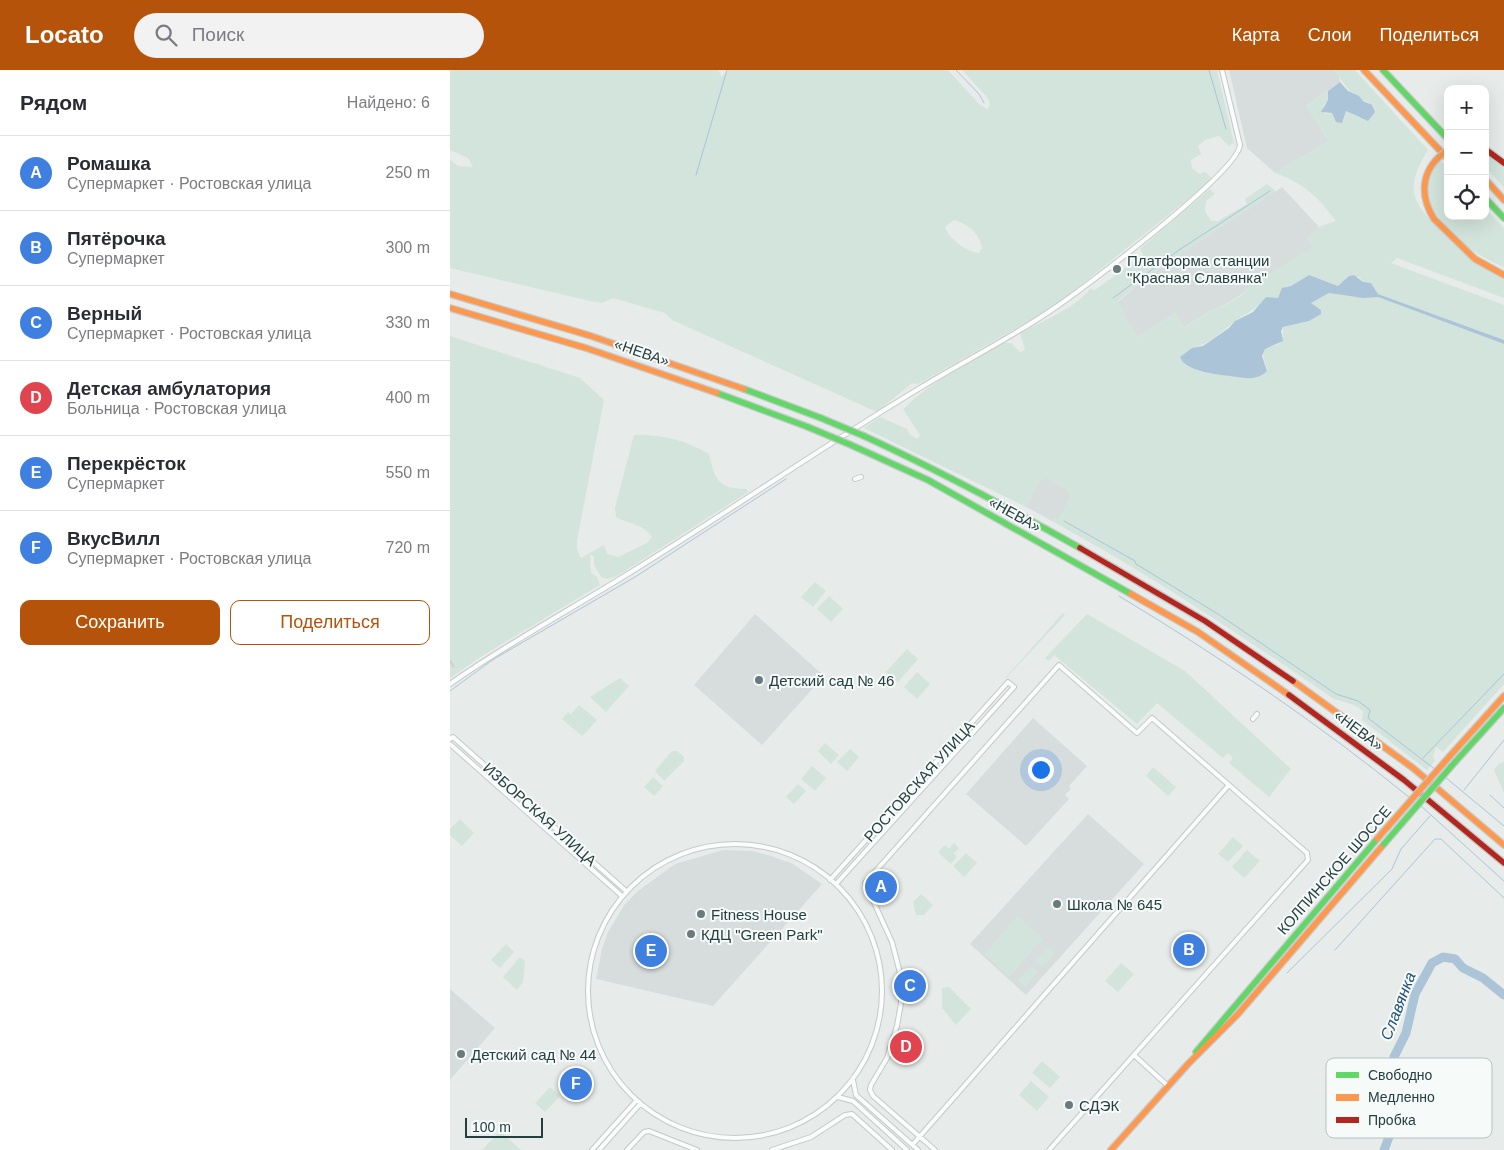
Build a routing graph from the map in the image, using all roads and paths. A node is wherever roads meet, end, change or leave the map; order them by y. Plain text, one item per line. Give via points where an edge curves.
1 (1222, 70) edge
2 (1364, 70) edge
3 (1383, 70) edge
4 (1444, 135) edge
5 (1489, 152) edge
6 (1444, 153) edge
7 (1444, 155) edge
8 (1504, 163) edge
9 (1489, 184) edge
10 (1504, 200) edge
11 (1489, 202) edge
12 (1504, 218) edge
13 (1504, 275) edge
14 (450, 294) edge
15 (450, 308) edge
16 (861, 477) dead end
17 (855, 479) dead end
18 (450, 684) edge
19 (1504, 696) edge
20 (1504, 708) edge
21 (1257, 714) dead end
22 (1253, 719) dead end
23 (452, 738) edge
24 (450, 744) edge
25 (1228, 786) junction
26 (1504, 845) edge
27 (1504, 863) edge
28 (830, 880) junction
29 (836, 884) junction
30 (626, 891) junction
31 (622, 896) junction
32 (1134, 1055) junction
33 (1188, 1064) junction
34 (853, 1080) junction
35 (1168, 1086) junction
36 (838, 1097) junction
37 (638, 1103) junction
38 (920, 1137) junction
39 (914, 1143) dead end
40 (592, 1150) edge
41 (599, 1150) edge
42 (628, 1150) edge
43 (697, 1150) edge
44 (772, 1150) edge
45 (892, 1150) edge
46 (908, 1150) edge
47 (918, 1150) edge
48 (935, 1150) edge
49 (1050, 1150) edge
50 (1112, 1150) edge

1 - 18 street via 1239,152 1215,180 1166,222 1054,309 910,394 632,572 488,657
2 - 7 main road
3 - 4 main road
5 - 8 main road
6 - 13 main road, bridge via 1432,162 1424,178 1425,203 1434,219 1473,258
9 - 10 main road
11 - 12 main road
14 - 26 main road, «НЕВА», bridge via 631,348 821,418 934,468 1003,504 1205,621 1270,664 1414,768
15 - 27 main road, «НЕВА», bridge via 564,339 714,390 808,426 936,485 1198,632 1356,744
16 - 17 street
19 - 33 main road, КОЛПИНСКОЕ ШОССЕ, bridge via 1216,1026
20 - 33 main road, КОЛПИНСКОЕ ШОССЕ, bridge via 1238,1014
21 - 22 street
23 - 30 street, ИЗБОРСКАЯ УЛИЦА
24 - 31 street, ИЗБОРСКАЯ УЛИЦА
25 - 32 street via 1307,853 1308,860
25 - 38 street
25 - 38 street via 1152,718 1137,733 1059,665 865,883 894,949 900,973 901,1003 890,1050 870,1090
28 - 29 street
28 - 29 street, РОСТОВСКАЯ УЛИЦА via 1008,682 1014,687
28 - 30 street via 811,866 779,851 752,845 724,844 670,858
29 - 34 street via 864,921 882,976 882,1004 877,1031 870,1051
30 - 31 street
31 - 37 street via 596,942 589,967 587,1001 602,1055 623,1088
32 - 35 street
32 - 49 street
33 - 35 main road, КОЛПИНСКОЕ ШОССЕ
34 - 36 street
34 - 47 street via 856,1095
35 - 50 main road, КОЛПИНСКОЕ ШОССЕ
36 - 37 street via 801,1123 783,1131 745,1138 689,1132
36 - 46 street via 852,1101
37 - 40 street
37 - 41 street
38 - 39 street
38 - 48 street
42 - 43 street via 649,1130
44 - 45 street via 811,1137 845,1115 852,1114

